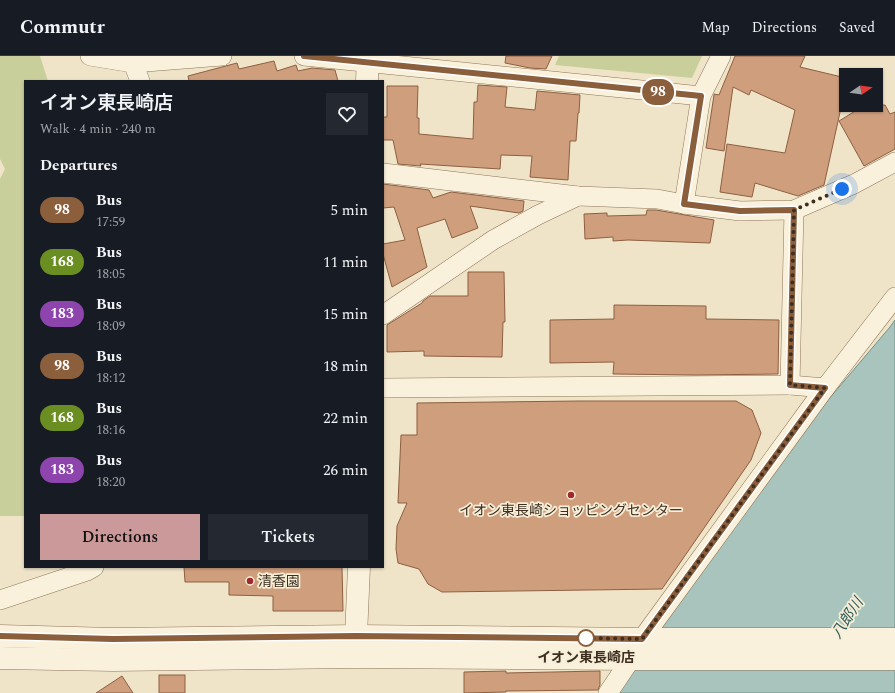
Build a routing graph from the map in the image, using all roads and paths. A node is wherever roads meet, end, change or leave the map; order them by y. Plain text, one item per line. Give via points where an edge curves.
1 (90, 56) edge
2 (222, 56) edge
3 (304, 56) edge
4 (721, 56) edge
5 (133, 63) junction
6 (368, 66) edge
7 (140, 80) edge
8 (701, 96) junction
9 (895, 162) edge
10 (384, 173) edge
11 (578, 196) junction
12 (684, 204) junction
13 (794, 210) junction
14 (895, 297) edge
15 (384, 314) edge
16 (790, 385) junction
17 (384, 388) edge
18 (825, 388) junction
19 (92, 568) edge
20 (359, 568) edge
21 (0, 600) edge
22 (0, 636) edge
23 (356, 636) junction
24 (642, 639) junction
25 (895, 639) edge
26 (0, 658) edge
27 (632, 659) junction
28 (895, 659) edge
29 (608, 693) edge

1 - 5 street
2 - 5 street
3 - 6 street
4 - 8 street
5 - 7 street
6 - 8 street
8 - 12 street
9 - 13 street via 854,184
10 - 11 street
11 - 12 street via 657,199
11 - 15 street via 492,240
12 - 13 street via 740,211
13 - 16 street
14 - 18 street
16 - 17 street
16 - 18 street
18 - 24 street
19 - 21 street
20 - 23 street
22 - 23 street via 113,639
23 - 24 street
24 - 25 street
26 - 27 street
27 - 28 street
27 - 29 street

